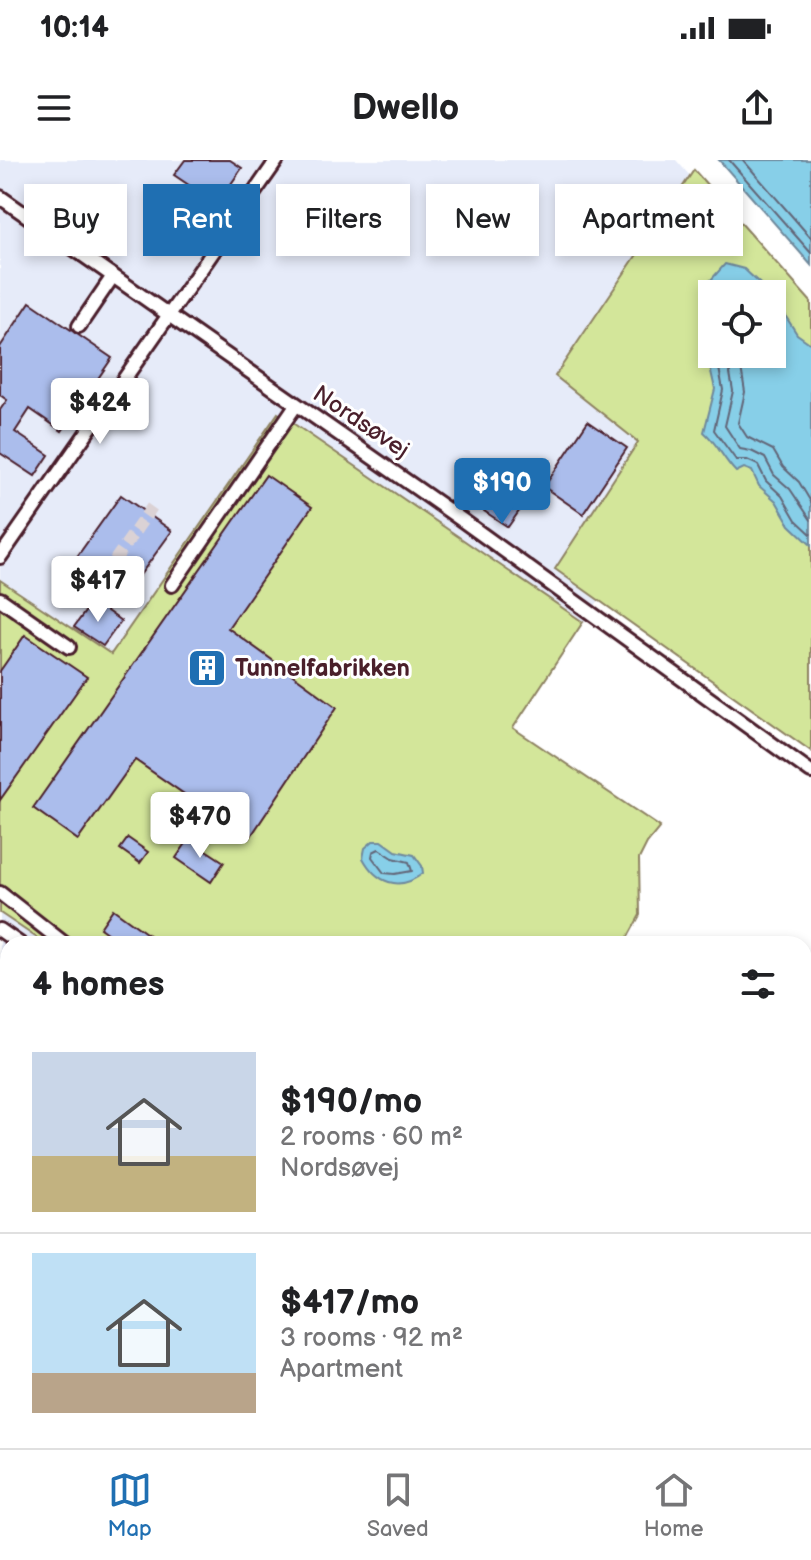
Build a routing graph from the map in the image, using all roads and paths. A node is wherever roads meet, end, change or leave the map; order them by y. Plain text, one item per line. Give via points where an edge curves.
1 (277, 160) edge
2 (0, 197) edge
3 (113, 276) junction
4 (169, 315) junction
5 (79, 326) dead end
6 (296, 405) junction
7 (0, 557) edge
8 (172, 585) dead end
9 (0, 599) edge
10 (69, 647) dead end
11 (811, 772) edge
12 (0, 893) edge
13 (46, 936) edge

1 - 4 street
2 - 3 street, Nordsøvej
3 - 4 street, Nordsøvej
3 - 5 street
4 - 6 street, Nordsøvej
4 - 7 street
6 - 8 street
6 - 11 street, Nordsøvej
9 - 10 street
12 - 13 street

